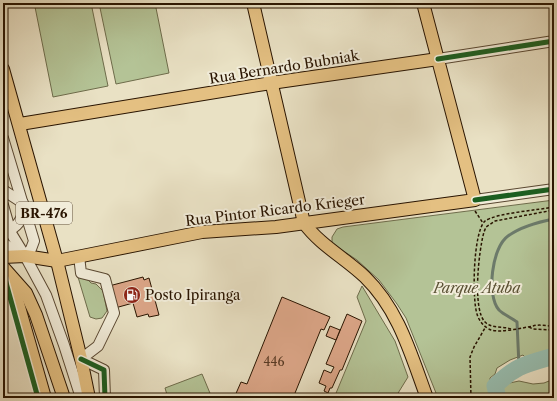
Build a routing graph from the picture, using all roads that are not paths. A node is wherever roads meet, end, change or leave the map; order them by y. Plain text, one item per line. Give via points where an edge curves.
1 (253, 3) edge
2 (423, 3) edge
3 (554, 41) edge
4 (438, 59) junction
5 (3, 69) edge
6 (271, 83) junction
7 (3, 95) edge
8 (14, 106) junction
9 (20, 124) junction
10 (3, 138) edge
11 (554, 189) edge
12 (3, 190) edge
13 (472, 200) junction
14 (23, 203) junction
15 (3, 205) edge
16 (3, 220) edge
17 (304, 223) junction
18 (7, 231) edge
19 (3, 243) edge
20 (25, 256) junction
21 (79, 256) junction
22 (3, 257) edge
23 (57, 261) junction
24 (6, 271) edge
25 (64, 345) junction
26 (81, 359) junction
27 (44, 398) edge
28 (64, 398) edge
29 (74, 398) edge
30 (81, 398) edge
31 (88, 398) edge
32 (105, 398) edge
33 (427, 398) edge

1 - 6 main road
2 - 4 main road
3 - 4 street, Rua Bernardo Bubniak
4 - 6 main road, Rua Bernardo Bubniak
4 - 13 main road
5 - 8 main road, BR-476
6 - 9 main road, Rua Bernardo Bubniak
6 - 17 main road
7 - 8 street
8 - 9 main road, BR-476
9 - 23 main road, BR-476
10 - 14 street
11 - 13 street, Rua Pintor Ricardo Krieger
12 - 14 street
13 - 17 main road, Rua Pintor Ricardo Krieger
14 - 18 street via 22,218 17,225
14 - 20 street via 34,241
15 - 18 street
16 - 18 street
17 - 21 main road, Rua Pintor Ricardo Krieger via 202,232
17 - 33 main road via 319,240 365,276 383,297 400,324
18 - 20 street
19 - 20 street
20 - 22 main road, Rua Pintor Ricardo Krieger
20 - 23 main road, Rua Pintor Ricardo Krieger
20 - 25 street via 46,296
21 - 23 main road, Rua Pintor Ricardo Krieger
21 - 26 street via 81,273 105,279 114,314 98,346
23 - 26 main road
24 - 27 main road
24 - 28 main road via 26,293
25 - 29 street
25 - 30 street
26 - 31 main road
26 - 32 street via 104,370

